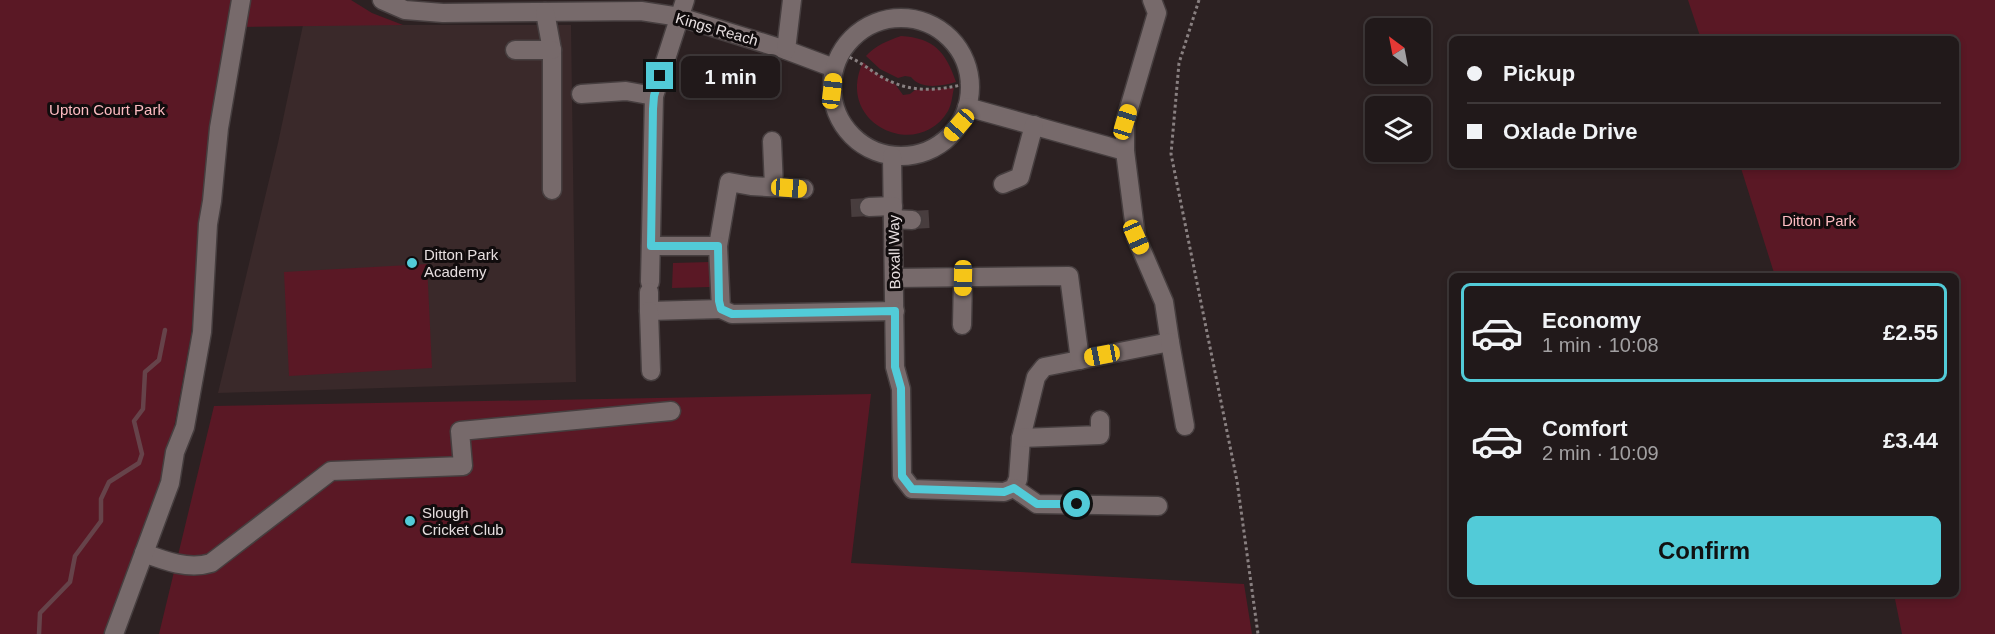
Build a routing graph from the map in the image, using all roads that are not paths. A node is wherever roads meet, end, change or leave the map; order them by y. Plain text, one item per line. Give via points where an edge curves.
1 (241, 0) edge
2 (382, 0) edge
3 (792, 0) edge
4 (1151, 0) edge
5 (534, 8) edge
6 (683, 9) edge
7 (903, 9) edge
8 (515, 50) dead end
9 (786, 50) junction
10 (552, 51) junction
11 (837, 60) junction
12 (581, 94) dead end
13 (654, 96) junction
14 (968, 107) junction
15 (1034, 125) junction
16 (772, 141) dead end
17 (1125, 151) junction
18 (892, 156) junction
19 (1003, 184) dead end
20 (774, 187) junction
21 (804, 189) dead end
22 (552, 190) dead end
23 (868, 207) tunnel mouth
24 (893, 213) junction
25 (912, 220) tunnel mouth
26 (651, 246) junction
27 (718, 246) junction
28 (895, 278) junction
29 (963, 278) junction
30 (721, 309) junction
31 (649, 311) junction
32 (895, 311) junction
33 (962, 325) dead end
34 (1170, 342) junction
35 (1080, 360) junction
36 (651, 372) dead end
37 (671, 411) dead end
38 (1100, 420) dead end
39 (1185, 426) dead end
40 (1021, 438) junction
41 (1014, 488) junction
42 (1158, 506) dead end
43 (144, 553) junction
44 (114, 634) edge

1 - 43 street via 219,128 201,332 185,427 174,452 170,483
2 - 5 street, Kings Reach via 405,10 443,13
3 - 9 street
4 - 17 street via 1157,13 1125,122
5 - 6 street, Kings Reach
5 - 10 street
6 - 9 street, Kings Reach
6 - 13 street
7 - 11 street via 867,27 852,39
7 - 14 street via 941,31 956,45 966,63 970,84
8 - 10 street
9 - 11 street, Kings Reach
10 - 22 street
11 - 18 street via 832,91 837,114 850,134 869,149
12 - 13 street via 626,91
13 - 26 street
14 - 15 street
14 - 18 street via 946,140 911,156
15 - 17 street
15 - 19 street via 1020,177
16 - 20 street
17 - 34 street via 1136,237 1164,302
18 - 24 street, Boxall Way
20 - 21 street
20 - 27 street via 729,182
23 - 24 street
24 - 25 street
24 - 28 street, Boxall Way
26 - 27 street
26 - 31 street
27 - 30 street
28 - 29 street
28 - 32 street, Boxall Way
29 - 33 street
29 - 35 street via 1069,276
30 - 31 street
30 - 32 street via 732,314
31 - 36 street
32 - 41 street, Boxall Way via 902,476 912,489 1004,492
34 - 35 street
34 - 39 street
35 - 40 street via 1044,367 1036,377
37 - 43 street via 460,431 463,466 331,471 212,563 191,566
38 - 40 street via 1100,435
40 - 41 street
41 - 42 street via 1037,504
43 - 44 street

